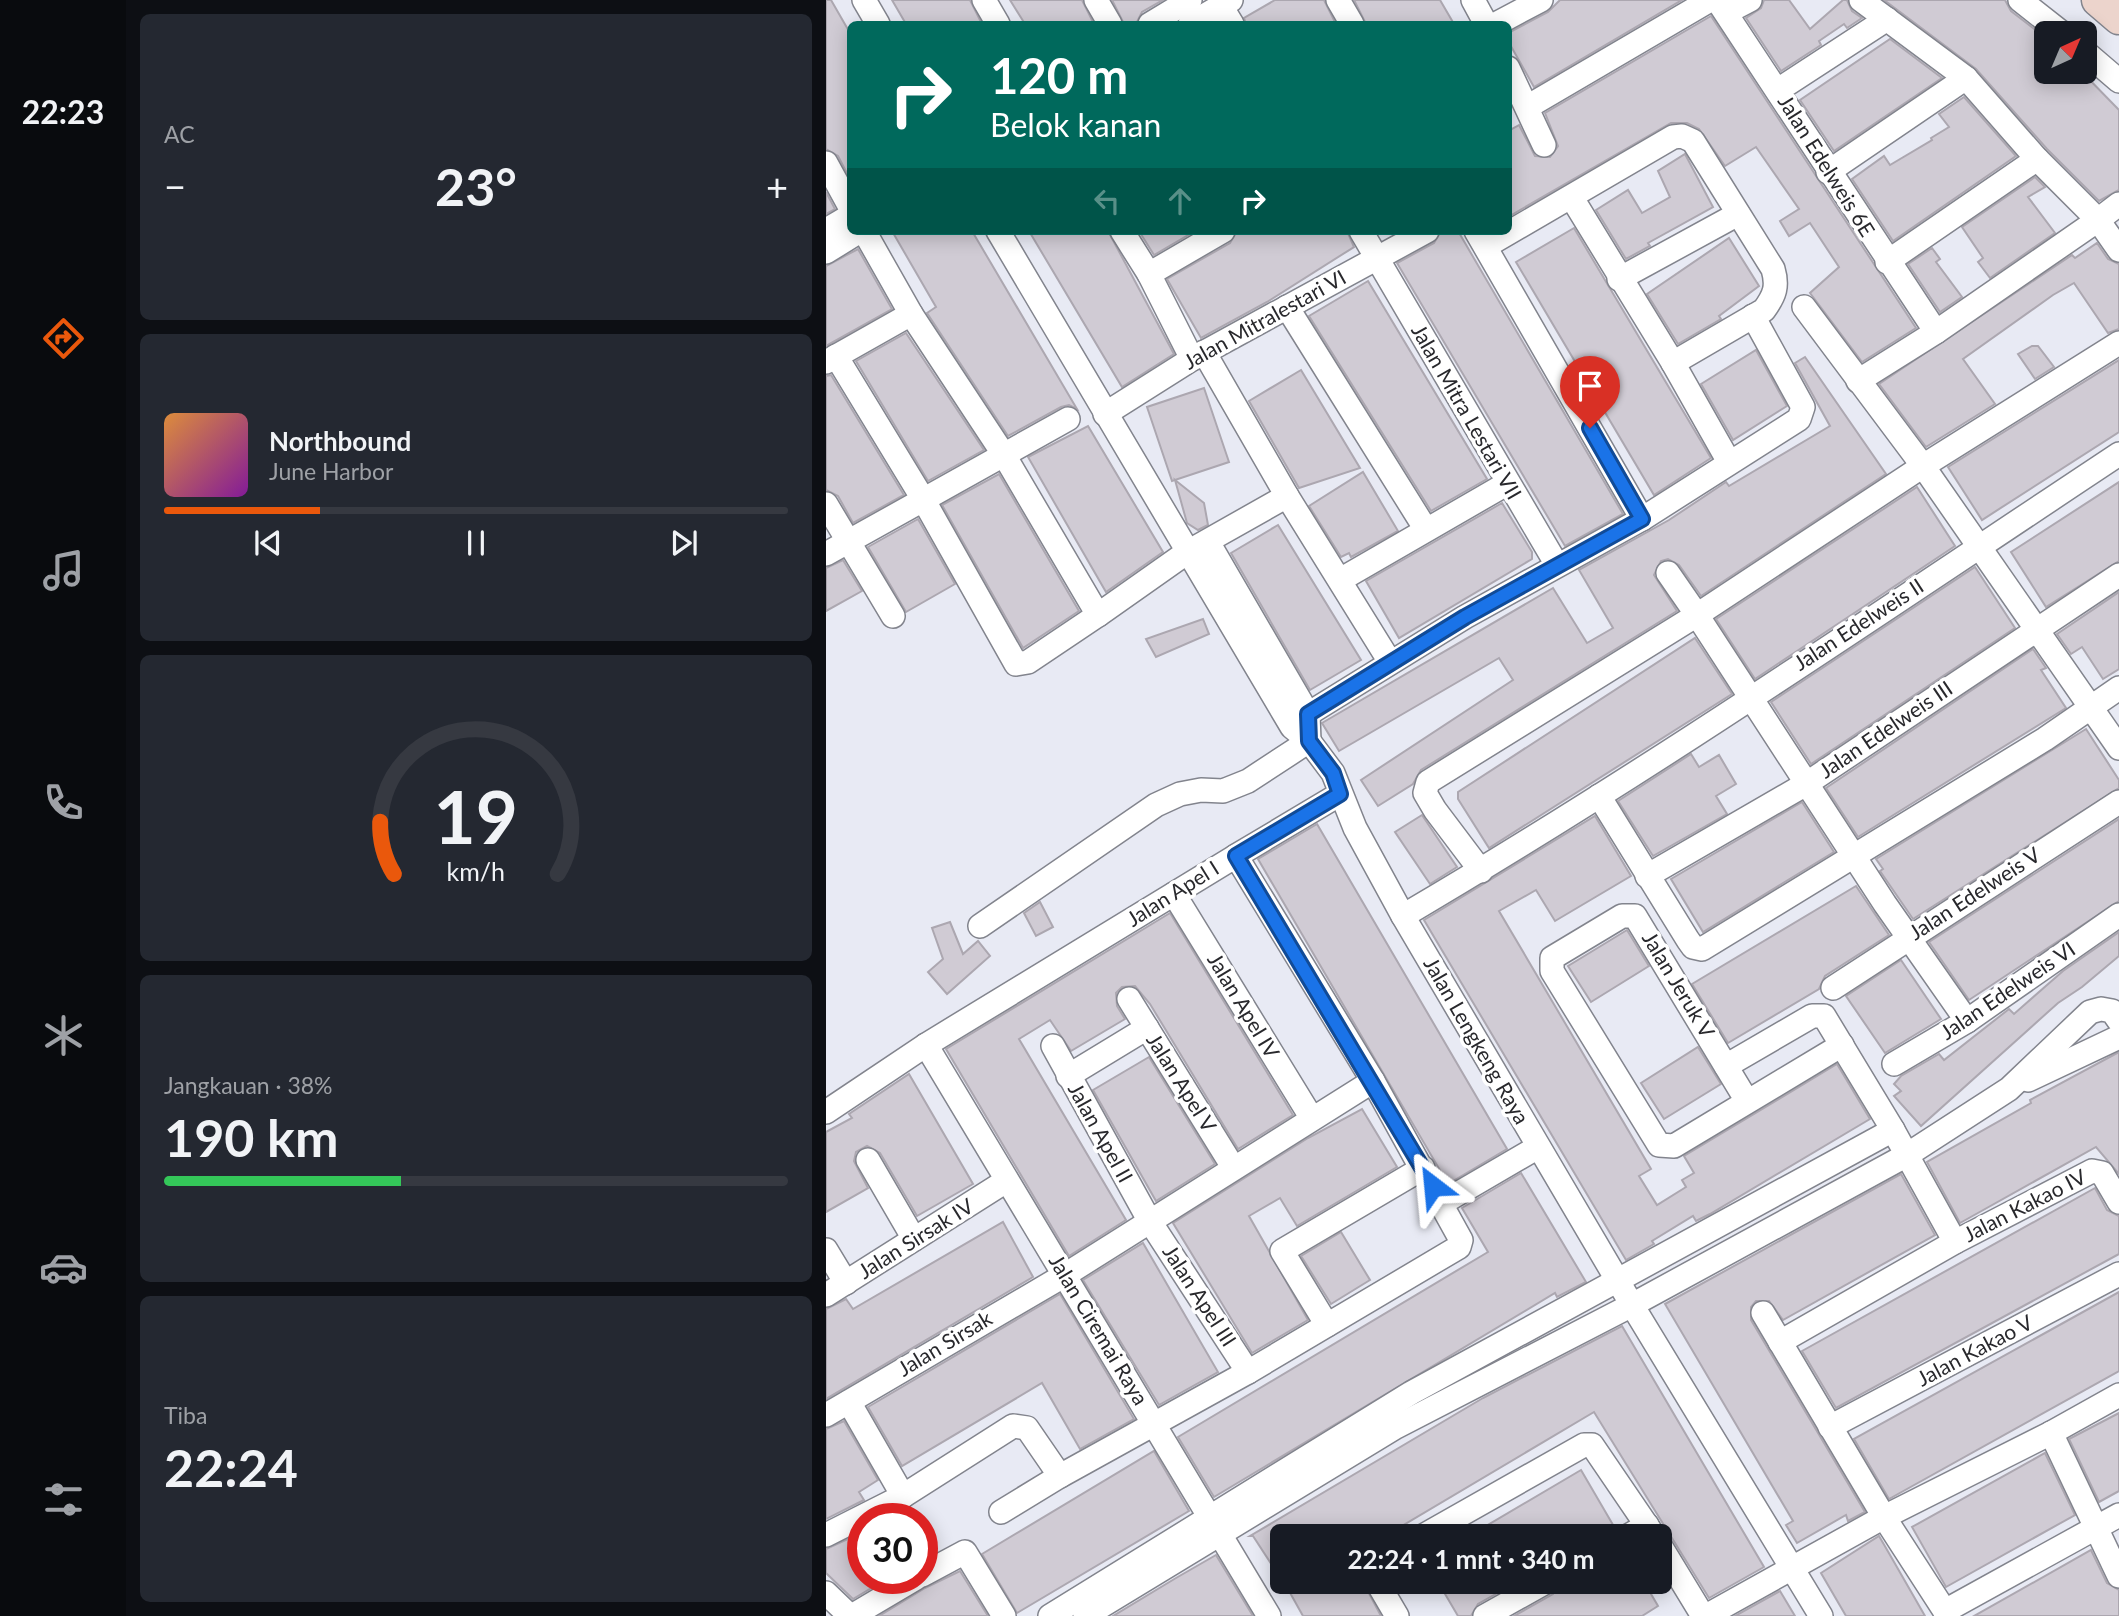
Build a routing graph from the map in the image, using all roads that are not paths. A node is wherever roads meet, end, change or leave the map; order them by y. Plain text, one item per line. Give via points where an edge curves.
1 (864, 0) edge
2 (984, 0) edge
3 (1096, 0) edge
4 (1190, 0) edge
5 (1338, 0) edge
6 (1473, 0) edge
7 (1541, 0) edge
8 (1750, 0) edge
9 (1861, 0) edge
10 (2020, 0) edge
11 (2098, 0) edge
12 (1718, 4) edge
13 (1228, 10) edge
14 (2119, 18) edge
15 (1887, 19) junction
16 (876, 21) edge
17 (996, 21) edge
18 (1108, 21) edge
19 (1155, 21) edge
20 (1198, 21) edge
21 (1350, 21) edge
22 (1484, 21) edge
23 (1502, 21) edge
24 (2047, 21) edge
25 (2097, 62) edge
26 (1512, 75) edge
27 (1966, 78) junction
28 (2119, 81) edge
29 (1778, 90) junction
30 (1529, 106) junction
31 (1544, 145) dead end
32 (2037, 159) junction
33 (826, 163) edge
34 (1828, 172) junction
35 (1572, 198) junction
36 (847, 201) edge
37 (2119, 204) edge
38 (1738, 214) junction
39 (847, 218) edge
40 (2098, 220) junction
41 (1512, 224) edge
42 (826, 230) edge
43 (855, 235) edge
44 (864, 235) edge
45 (1000, 235) edge
46 (1125, 235) edge
47 (1216, 235) edge
48 (1363, 235) edge
49 (1420, 235) edge
50 (1481, 238) edge
51 (2119, 250) edge
52 (826, 251) edge
53 (1378, 259) junction
54 (1887, 262) junction
55 (1149, 274) junction
56 (1619, 279) junction
57 (1287, 307) junction
58 (1804, 307) dead end
59 (911, 314) junction
60 (1753, 316) junction
61 (1936, 332) junction
62 (2119, 343) edge
63 (1198, 355) junction
64 (831, 359) edge
65 (1673, 363) junction
66 (1858, 380) junction
67 (1105, 414) junction
68 (1068, 419) dead end
69 (2119, 454) edge
70 (1004, 455) junction
71 (1729, 462) junction
72 (1923, 466) junction
73 (1507, 482) junction
74 (1287, 496) junction
75 (923, 499) junction
76 (826, 504) edge
77 (1642, 519) junction
78 (1425, 528) junction
79 (848, 540) junction
80 (1208, 542) junction
81 (1980, 546) junction
82 (1186, 553) junction
83 (826, 554) edge
84 (1557, 565) junction
85 (1668, 573) dead end
86 (2119, 575) edge
87 (1340, 580) junction
88 (893, 615) dead end
89 (1098, 615) junction
90 (1697, 615) junction
91 (2038, 629) junction
92 (1390, 662) junction
93 (2119, 688) edge
94 (1752, 696) junction
95 (2091, 707) junction
96 (1308, 714) junction
97 (2119, 748) edge
98 (1326, 767) junction
99 (1806, 784) junction
100 (1599, 796) junction
101 (2119, 802) edge
102 (1236, 856) junction
103 (1854, 857) junction
104 (1481, 871) junction
105 (1647, 876) junction
106 (1174, 894) junction
107 (2119, 915) edge
108 (1403, 916) junction
109 (980, 926) dead end
110 (1908, 937) junction
111 (1833, 989) dead end
112 (1129, 999) dead end
113 (1967, 1021) junction
114 (2119, 1021) edge
115 (1147, 1028) junction
116 (2119, 1037) edge
117 (926, 1045) junction
118 (1842, 1045) junction
119 (1053, 1046) dead end
120 (1894, 1064) dead end
121 (1727, 1066) junction
122 (1068, 1076) junction
123 (1373, 1082) junction
124 (2009, 1089) junction
125 (1747, 1101) junction
126 (826, 1112) edge
127 (1311, 1117) junction
128 (1901, 1143) junction
129 (1538, 1147) junction
130 (868, 1160) dead end
131 (1233, 1167) junction
132 (1423, 1168) junction
133 (1006, 1181) junction
134 (2119, 1202) edge
135 (1442, 1203) junction
136 (1149, 1220) junction
137 (914, 1239) junction
138 (1955, 1242) junction
139 (826, 1250) edge
140 (2119, 1274) edge
141 (1065, 1275) junction
142 (846, 1283) junction
143 (1624, 1291) junction
144 (826, 1296) edge
145 (1763, 1313) dead end
146 (1327, 1325) junction
147 (1780, 1342) junction
148 (1248, 1372) junction
149 (2119, 1395) edge
150 (849, 1402) junction
151 (826, 1415) edge
152 (1156, 1425) junction
153 (1830, 1427) junction
154 (2051, 1433) junction
155 (1060, 1476) junction
156 (903, 1496) junction
157 (1001, 1512) dead end
158 (2119, 1514) edge
159 (1884, 1517) junction
160 (1215, 1523) junction
161 (1444, 1524) edge
162 (1638, 1524) edge
163 (2098, 1526) junction
164 (826, 1535) edge
165 (938, 1565) edge
166 (1672, 1565) edge
167 (1793, 1567) junction
168 (2119, 1576) edge
169 (826, 1593) edge
170 (889, 1594) edge
171 (1384, 1594) edge
172 (1524, 1594) edge
173 (1947, 1613) edge
174 (851, 1616) edge
175 (1003, 1616) edge
176 (1050, 1616) edge
177 (1084, 1616) edge
178 (1269, 1616) edge
179 (1397, 1616) edge
180 (1485, 1616) edge
181 (1704, 1616) edge
182 (1821, 1616) edge

1 - 16 street
2 - 17 street
3 - 18 street
4 - 19 street
5 - 21 street
6 - 22 street
7 - 23 street
8 - 12 street
9 - 15 street
10 - 24 street
11 - 14 street
12 - 29 street, Jalan Edelweis 6E
12 - 30 street
13 - 20 street
15 - 27 street
15 - 29 street
25 - 28 street
26 - 30 street
27 - 32 street
27 - 34 street
29 - 34 street, Jalan Edelweis 6E
30 - 31 street
32 - 40 street
32 - 54 street
33 - 36 street
34 - 54 street, Jalan Edelweis 6E
35 - 38 street via 1672,137 1682,136 1693,141
35 - 41 street
35 - 56 street
37 - 40 street
38 - 56 street
38 - 60 street via 1777,282 1774,297
39 - 42 street
40 - 51 street
40 - 61 street
43 - 52 street
44 - 59 street
45 - 67 street
46 - 55 street
47 - 55 street
48 - 53 street, Jalan Mitra Lestari VII
49 - 53 street, Jalan Mitralestari VI
50 - 77 street
53 - 57 street, Jalan Mitralestari VI
53 - 73 street, Jalan Mitra Lestari VII
54 - 61 street, Jalan Edelweis 6E
55 - 63 street
56 - 65 street
57 - 63 street, Jalan Mitralestari VI
57 - 78 street
58 - 66 street
59 - 64 street
59 - 70 street
60 - 65 street
60 - 71 street via 1803,407 1802,414
61 - 66 street
62 - 72 street
63 - 67 street, Jalan Mitralestari VI
63 - 74 street
64 - 75 street
65 - 71 street
66 - 72 street
67 - 82 street
68 - 70 street
69 - 81 street, Jalan Edelweis II
70 - 75 street
70 - 89 street
71 - 77 street
72 - 81 street
72 - 90 street
73 - 78 street
73 - 84 street, Jalan Mitra Lestari VII
74 - 80 street
74 - 87 street
75 - 79 street
75 - 89 street via 1016,664 1028,662
76 - 79 street
77 - 84 street
78 - 87 street
79 - 83 street
79 - 88 street
80 - 82 street
80 - 96 street
81 - 91 street
81 - 94 street, Jalan Edelweis II
82 - 89 street
82 - 98 street via 1292,727
84 - 92 street
85 - 90 street
86 - 91 street, Jalan Edelweis III
87 - 92 street
90 - 94 street
90 - 104 street via 1428,782 1425,793 1434,810
91 - 95 street
91 - 99 street, Jalan Edelweis III
92 - 96 street
93 - 95 street
94 - 99 street
94 - 100 street, Jalan Edelweis II
95 - 97 street
95 - 103 street
96 - 98 street
98 - 102 street
98 - 108 street, Jalan Lengkeng Raya
98 - 109 street via 1248,781 1223,791 1180,794 1156,805
99 - 103 street
99 - 105 street, Jalan Edelweis III
100 - 104 street, Jalan Edelweis II
100 - 105 street
101 - 110 street, Jalan Edelweis V
102 - 106 street, Jalan Apel I
102 - 123 street, Jalan Apel I
103 - 105 street via 1702,949 1693,947
103 - 110 street
104 - 108 street, Jalan Edelweis II
106 - 117 street, Jalan Apel I
106 - 127 street, Jalan Apel IV
107 - 113 street, Jalan Edelweis VI
108 - 129 street, Jalan Lengkeng Raya
110 - 111 street, Jalan Edelweis V
110 - 113 street
112 - 115 street, Jalan Apel V
113 - 120 street, Jalan Edelweis VI
114 - 124 street via 2112,1011 2090,1012
115 - 122 street
115 - 131 street, Jalan Apel V
116 - 124 street
117 - 126 street, Jalan Apel I
117 - 133 street, Jalan Ciremai Raya
118 - 121 street via 1824,1016 1818,1014
118 - 125 street
118 - 128 street
119 - 122 street, Jalan Apel II
121 - 125 street, Jalan Jeruk V
121 - 125 street, Jalan Jeruk V via 1635,916 1622,916 1552,958 1552,971 1659,1145 1674,1146
122 - 136 street, Jalan Apel II
123 - 127 street, Jalan Sirsak
123 - 132 street, Jalan Apel I
124 - 128 street
127 - 131 street, Jalan Sirsak
128 - 138 street
128 - 143 street
129 - 135 street
129 - 143 street, Jalan Lengkeng Raya
130 - 137 street
131 - 136 street, Jalan Sirsak
132 - 135 street, Jalan Apel I
132 - 146 street via 1282,1251
133 - 137 street, Jalan Sirsak IV
133 - 141 street, Jalan Ciremai Raya
134 - 138 street, Jalan Kakao IV via 2102,1173 2092,1171
135 - 146 street, Jalan Apel I via 1460,1233 1459,1247
136 - 141 street, Jalan Sirsak
136 - 148 street, Jalan Apel III
137 - 142 street, Jalan Sirsak IV
138 - 147 street, Jalan Kakao IV
139 - 142 street
140 - 153 street, Jalan Kakao V
141 - 150 street, Jalan Sirsak
141 - 152 street, Jalan Ciremai Raya
142 - 144 street, Jalan Sirsak IV
143 - 160 street via 1411,1393
143 - 167 street, Jalan Lengkeng Raya
145 - 147 street
146 - 148 street, Jalan Apel I
147 - 153 street
148 - 152 street, Jalan Apel I
149 - 154 street
150 - 151 street, Jalan Sirsak
150 - 156 street
152 - 155 street, Jalan Apel I
152 - 160 street, Jalan Ciremai Raya
153 - 159 street
154 - 159 street
154 - 163 street
155 - 156 street via 1027,1428 1020,1425
155 - 157 street, Jalan Apel I
156 - 164 street
158 - 163 street
159 - 167 street
159 - 173 street
160 - 176 street
160 - 177 street
160 - 178 street, Jalan Ciremai Raya
161 - 162 street via 1584,1445 1592,1445
163 - 168 street
163 - 173 street
165 - 175 street via 965,1552
166 - 181 street
167 - 181 street
167 - 182 street, Jalan Lengkeng Raya
169 - 174 street
170 - 174 street
171 - 179 street
172 - 180 street

